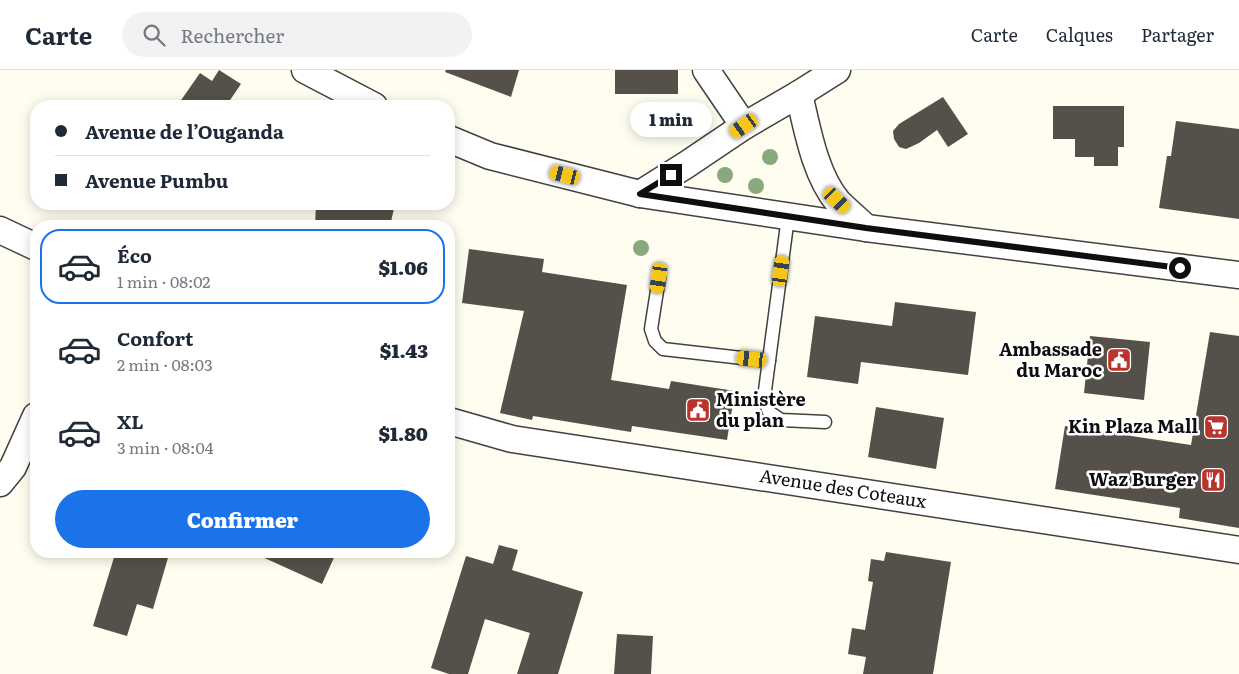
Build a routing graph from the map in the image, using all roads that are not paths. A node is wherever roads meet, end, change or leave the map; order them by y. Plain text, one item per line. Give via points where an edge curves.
1 (305, 70) edge
2 (706, 70) edge
3 (837, 70) edge
4 (799, 94) junction
5 (362, 100) edge
6 (744, 126) junction
7 (455, 141) edge
8 (640, 194) junction
9 (788, 217) junction
10 (866, 228) junction
11 (0, 230) edge
12 (30, 244) edge
13 (1239, 275) edge
14 (659, 278) dead end
15 (769, 360) junction
16 (825, 422) dead end
17 (455, 423) edge
18 (30, 429) edge
19 (0, 483) edge
20 (1239, 550) edge

1 - 5 street
2 - 6 street
3 - 4 street
4 - 6 street
4 - 10 street via 821,173 837,200
6 - 8 street
7 - 8 street via 490,156
8 - 9 street
9 - 10 street
9 - 15 lane
10 - 13 street
11 - 12 street
14 - 15 lane via 651,329 655,341 663,349
15 - 16 lane via 764,398 769,412 781,420
17 - 20 street, Avenue des Coteaux via 512,439
18 - 19 street via 13,467

